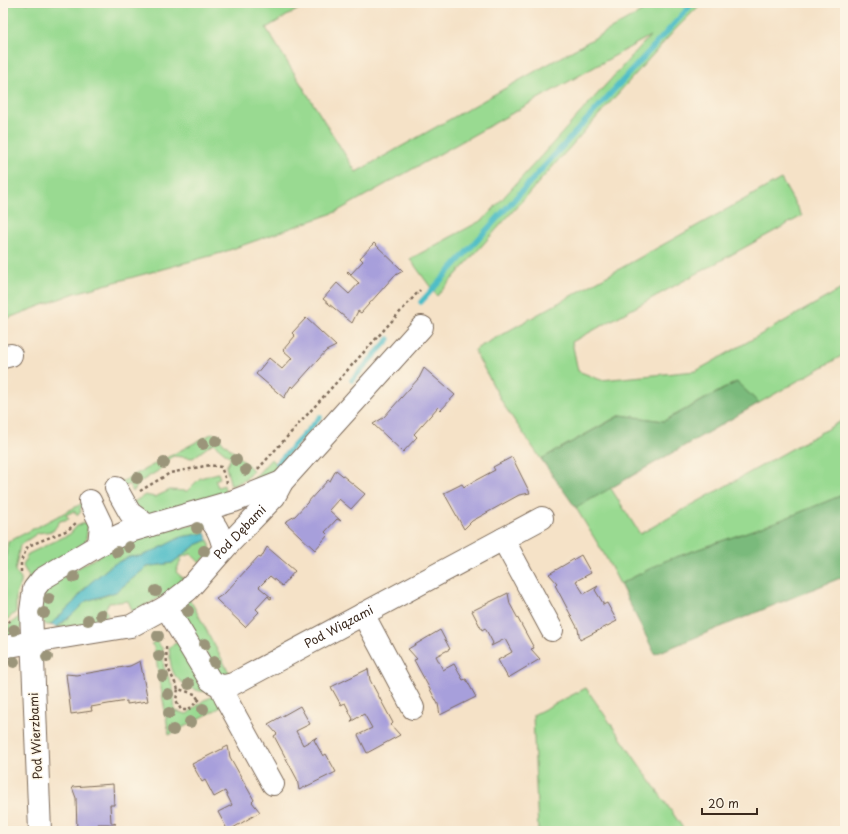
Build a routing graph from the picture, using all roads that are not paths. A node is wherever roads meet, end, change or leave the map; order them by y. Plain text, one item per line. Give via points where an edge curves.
1 (422, 327) dead end
2 (282, 482) junction
3 (125, 491) road end
4 (90, 502) dead end
5 (201, 511) junction
6 (542, 518) dead end
7 (148, 526) junction
8 (503, 539) junction
9 (100, 545) junction
10 (224, 549) junction
11 (166, 607) junction
12 (363, 614) junction
13 (552, 630) dead end
14 (32, 642) junction
15 (3, 647) edge
16 (221, 686) junction
17 (413, 708) dead end
18 (273, 784) dead end
19 (40, 831) edge

1 - 2 street, Pod Dębami
2 - 5 street, Pod Wierzbami
2 - 10 street, Pod Dębami via 274,497
3 - 7 street via 130,513
4 - 9 street via 101,524
5 - 7 street, Pod Wierzbami
5 - 10 street via 211,519 219,531
6 - 8 street, Pod Wiązami
7 - 9 street, Pod Wierzbami via 127,532
8 - 12 street, Pod Wiązami
8 - 13 street
9 - 14 street, Pod Wierzbami via 51,572 34,588 31,611
10 - 11 street, Pod Dębami via 188,590
11 - 14 street, Pod Dębami via 131,626
11 - 16 street via 210,680
12 - 16 street, Pod Wiązami via 233,684
12 - 17 street
14 - 15 street, Pod Dębami
14 - 19 street, Pod Wierzbami
16 - 18 street

